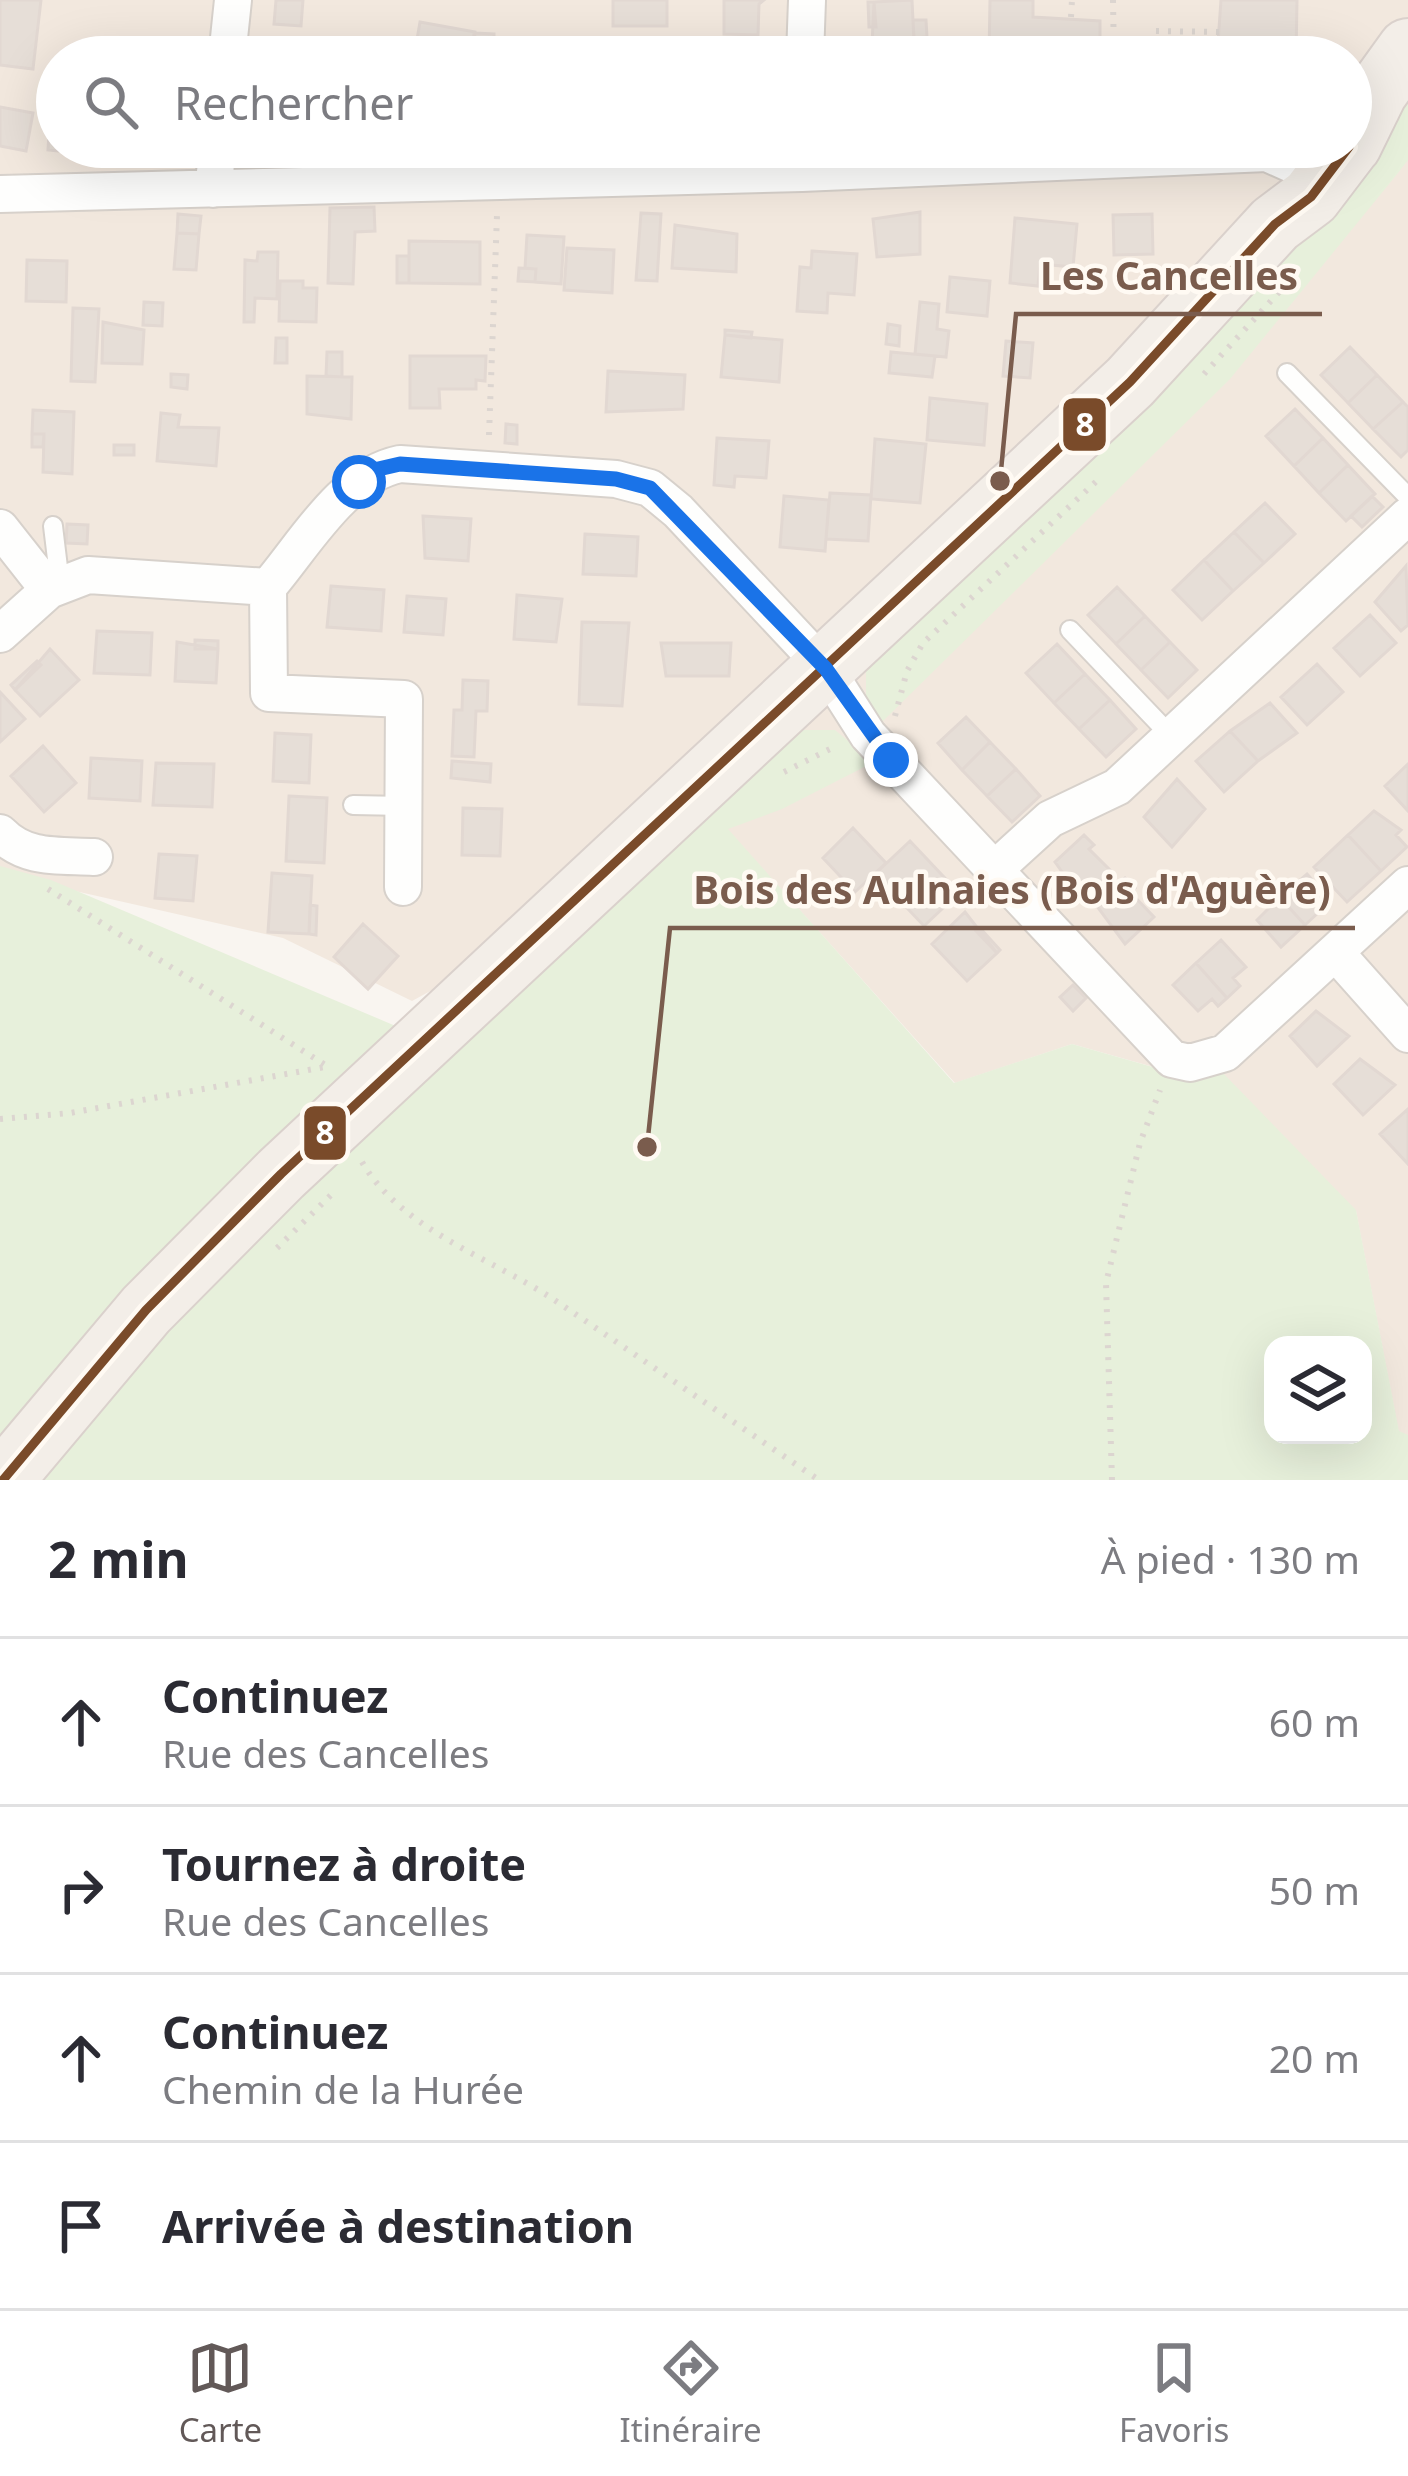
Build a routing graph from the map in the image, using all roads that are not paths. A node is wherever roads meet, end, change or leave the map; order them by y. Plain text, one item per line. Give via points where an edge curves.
1 (233, 0) edge
2 (806, 0) edge
3 (229, 36) edge
4 (805, 36) edge
5 (216, 168) edge
6 (687, 168) edge
7 (1321, 168) edge
8 (213, 189) junction
9 (0, 194) edge
10 (1287, 373) dead end
11 (1408, 497) edge
12 (1408, 516) edge
13 (52, 526) dead end
14 (0, 528) edge
15 (54, 586) junction
16 (268, 587) junction
17 (1070, 630) dead end
18 (0, 634) edge
19 (826, 669) junction
20 (1171, 736) junction
21 (353, 805) dead end
22 (404, 806) junction
23 (0, 833) edge
24 (94, 857) dead end
25 (994, 870) junction
26 (1408, 885) edge
27 (403, 887) dead end
28 (1335, 952) junction
29 (1408, 1034) edge
30 (3, 1480) edge

1 - 3 street
2 - 4 street
5 - 8 street
6 - 8 street
7 - 19 main road via 1130,382
8 - 9 street
10 - 11 lane
12 - 20 street
13 - 15 lane
14 - 15 street
15 - 16 street via 88,575
15 - 18 street
16 - 19 street via 374,470 400,464 616,479 650,488
16 - 22 street via 269,694 404,699
17 - 20 lane
19 - 25 street via 868,735
19 - 30 main road via 187,1267
20 - 25 street via 1118,787 1050,820
21 - 22 lane
22 - 27 street
23 - 24 street via 32,854
25 - 28 street via 1172,1059 1225,1053
26 - 28 street
28 - 29 street

